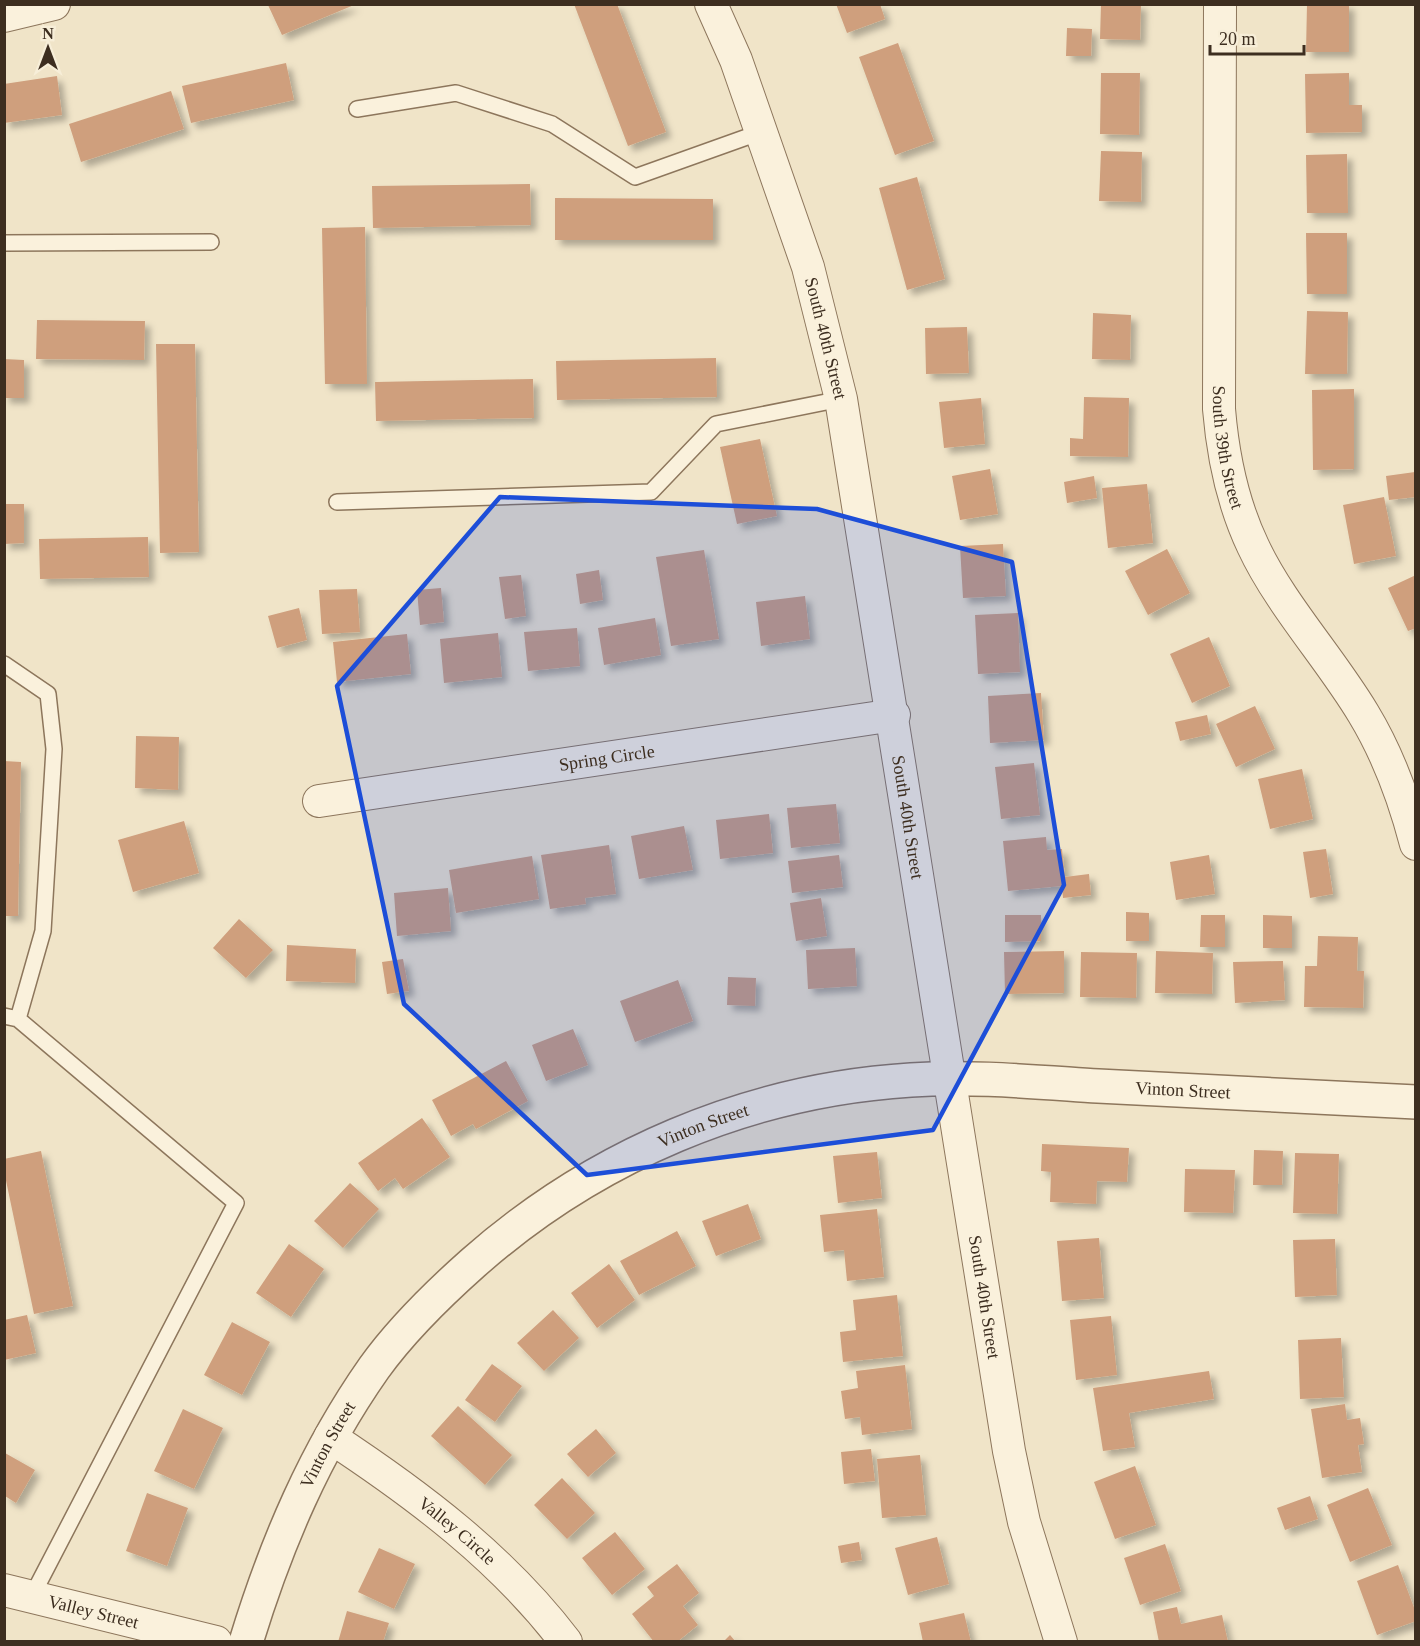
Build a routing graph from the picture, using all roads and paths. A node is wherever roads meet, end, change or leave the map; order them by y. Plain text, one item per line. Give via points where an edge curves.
1 (54, 4) edge
2 (711, 4) edge
3 (1220, 4) edge
4 (4, 16) edge
5 (357, 109) dead end
6 (761, 132) junction
7 (211, 242) dead end
8 (4, 243) edge
9 (841, 399) junction
10 (337, 502) dead end
11 (4, 664) edge
12 (894, 715) junction
13 (319, 801) dead end
14 (1416, 844) edge
15 (11, 1018) edge
16 (949, 1080) junction
17 (1416, 1102) edge
18 (330, 1437) junction
19 (18, 1593) edge
20 (216, 1641) edge
21 (246, 1641) edge
22 (566, 1641) edge
23 (1061, 1641) edge

1 - 4 street
2 - 6 street, South 40th Street
3 - 14 street, South 39th Street via 1219,409 1233,497 1253,547 1379,744 1407,811
5 - 6 lane via 456,93 552,124 635,177
6 - 9 street, South 40th Street via 808,267
7 - 8 lane
9 - 10 lane via 716,424 651,492
9 - 12 street, South 40th Street
11 - 15 lane via 48,694 54,749 43,931
12 - 13 street, Spring Circle
12 - 16 street, South 40th Street
15 - 19 lane via 236,1203
16 - 17 street, Vinton Street
16 - 18 street, Vinton Street via 836,1088 766,1102 681,1132 594,1175 509,1231 439,1292 374,1368
16 - 23 street, South 40th Street via 1009,1451 1024,1522
18 - 21 street, Vinton Street via 286,1526
18 - 22 street, Valley Circle via 394,1480 473,1543 518,1586
19 - 20 street, Valley Street

